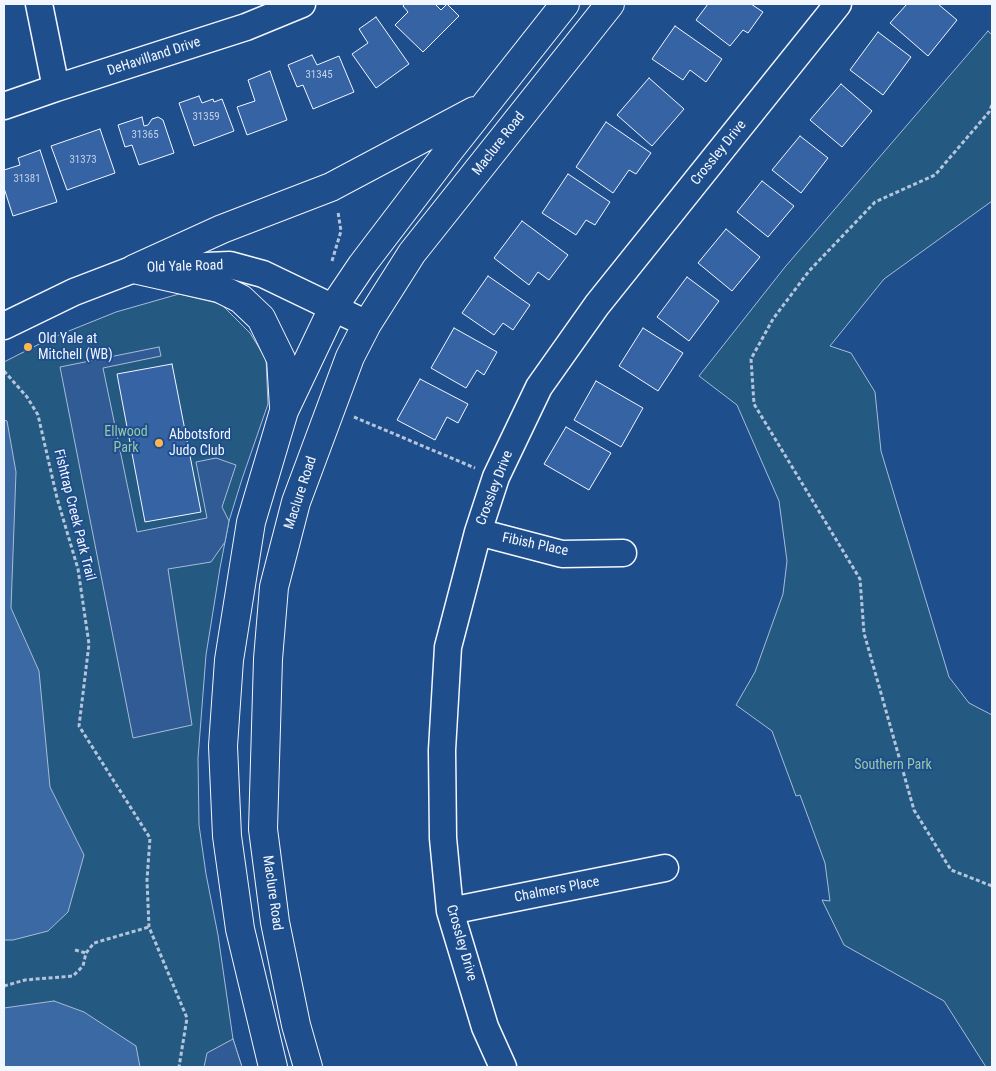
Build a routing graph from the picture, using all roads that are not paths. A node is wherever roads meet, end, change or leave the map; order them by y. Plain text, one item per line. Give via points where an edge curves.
1 (39, 4) edge
2 (302, 4) edge
3 (565, 4) edge
4 (610, 4) edge
5 (838, 4) edge
6 (56, 88) junction
7 (486, 104) junction
8 (4, 106) edge
9 (134, 270) junction
10 (333, 308) junction
11 (366, 324) junction
12 (4, 326) edge
13 (284, 412) junction
14 (478, 532) junction
15 (623, 553) dead end
16 (665, 868) dead end
17 (450, 911) junction
18 (273, 1067) edge
19 (308, 1067) edge
20 (504, 1067) edge

1 - 6 street
2 - 6 street, DeHavilland Drive via 246,27
3 - 7 main road
4 - 11 main road, Maclure Road via 412,253
5 - 14 street, Crossley Drive via 597,305 539,387 496,477
6 - 8 street, DeHavilland Drive
7 - 9 main road via 331,188 222,229
7 - 10 main road
9 - 10 street, Old Yale Road via 230,265 263,274
9 - 12 street, Old Yale Road via 74,292
9 - 13 main road via 219,288 241,299 261,318 281,360
10 - 11 street, Old Yale Road
10 - 13 main road
11 - 19 main road, Maclure Road via 350,357 296,502 274,587 268,659 263,829 275,922
13 - 18 main road via 250,522 229,660 223,746 227,836 240,929
14 - 15 street, Fibish Place via 562,554
14 - 17 street, Crossley Drive via 448,647 442,759 443,838
16 - 17 street, Chalmers Place
17 - 20 street, Crossley Drive via 485,1027

